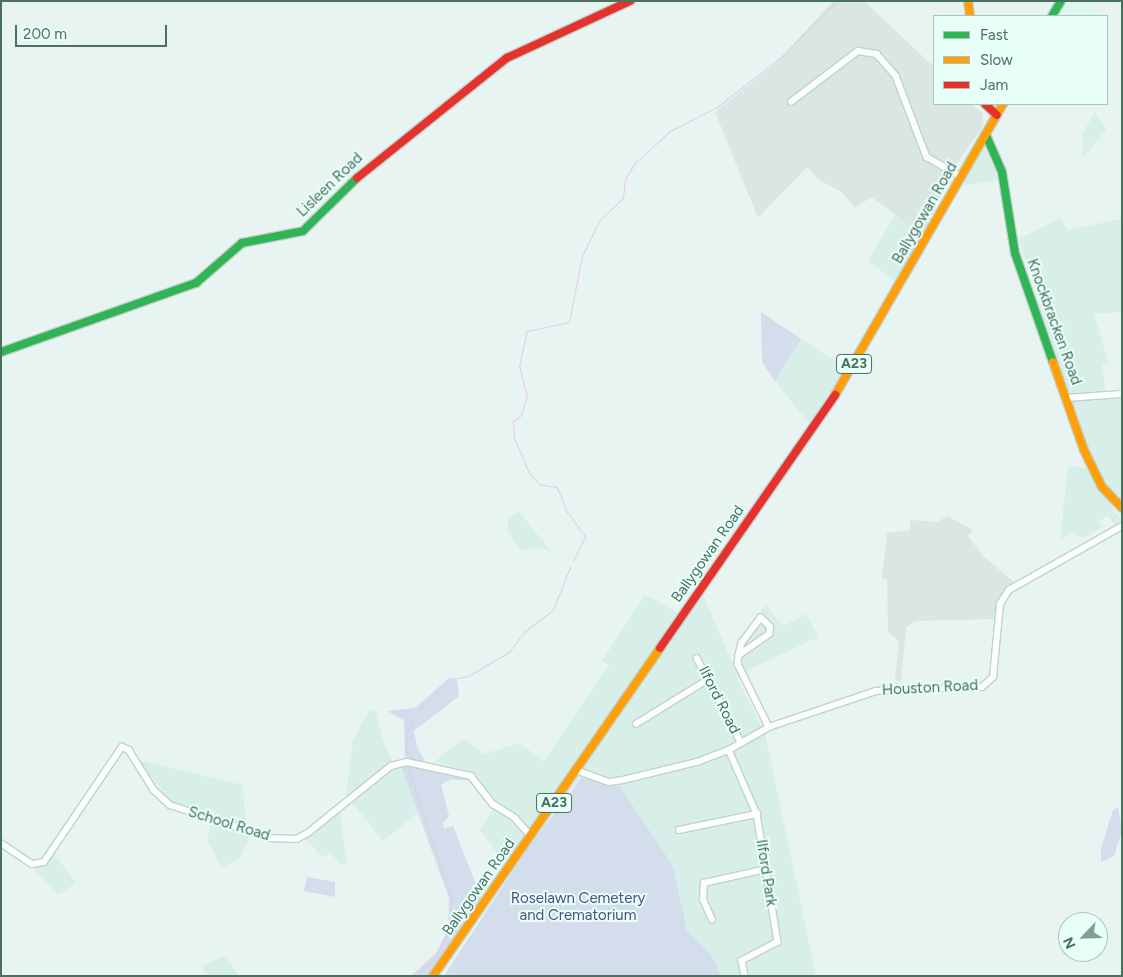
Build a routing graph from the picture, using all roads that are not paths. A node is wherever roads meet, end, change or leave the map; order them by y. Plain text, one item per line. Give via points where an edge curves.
1 (630, 1) edge
2 (968, 1) edge
3 (1061, 1) edge
4 (970, 15) edge
5 (1053, 15) edge
6 (791, 102) dead end
7 (986, 105) edge
8 (1002, 105) edge
9 (997, 116) junction
10 (986, 135) junction
11 (962, 177) junction
12 (1, 352) edge
13 (1122, 394) edge
14 (1066, 398) junction
15 (1122, 508) edge
16 (1122, 526) edge
17 (740, 655) junction
18 (697, 658) dead end
19 (709, 680) junction
20 (636, 724) dead end
21 (769, 727) junction
22 (741, 742) junction
23 (730, 750) junction
24 (576, 770) junction
25 (756, 814) junction
26 (679, 830) dead end
27 (531, 836) junction
28 (1, 843) edge
29 (766, 869) junction
30 (712, 920) dead end
31 (433, 976) edge
32 (745, 976) edge

1 - 12 street, Lisleen Road via 507,58 380,156 303,231 242,243 214,272 188,287
2 - 4 street
3 - 5 street
6 - 11 street via 858,52 877,54 896,76 927,157
7 - 9 street
8 - 9 street, A23
9 - 10 street, A23
10 - 11 street, Ballygowan Road / A23
10 - 14 street, Knockbracken Road via 1002,172 1015,253
11 - 24 street, Ballygowan Road / A23 via 837,393
13 - 14 street
14 - 15 street, Knockbracken Road via 1091,466
16 - 21 street, Houston Road via 1009,590 1000,604 998,651 988,684 876,691
17 - 17 street via 742,643 761,618 770,630
17 - 21 street via 744,681
18 - 19 street, Ilford Road
19 - 20 street
19 - 22 street, Ilford Road
21 - 22 street, Houston Road
22 - 23 street, Houston Road
23 - 24 street, Houston Road via 615,782
23 - 25 street, Ilford Park
24 - 27 street, Ballygowan Road / A23
25 - 26 street
25 - 29 street, Ilford Park
27 - 28 street, School Road via 515,818 493,804 471,776 407,762 377,776 308,833 296,839 271,838 170,805 154,790 129,750 122,747 44,862 32,864
27 - 31 street, Ballygowan Road / A23
29 - 30 street via 704,883 703,900
29 - 32 street, Ilford Park via 778,944 742,961

